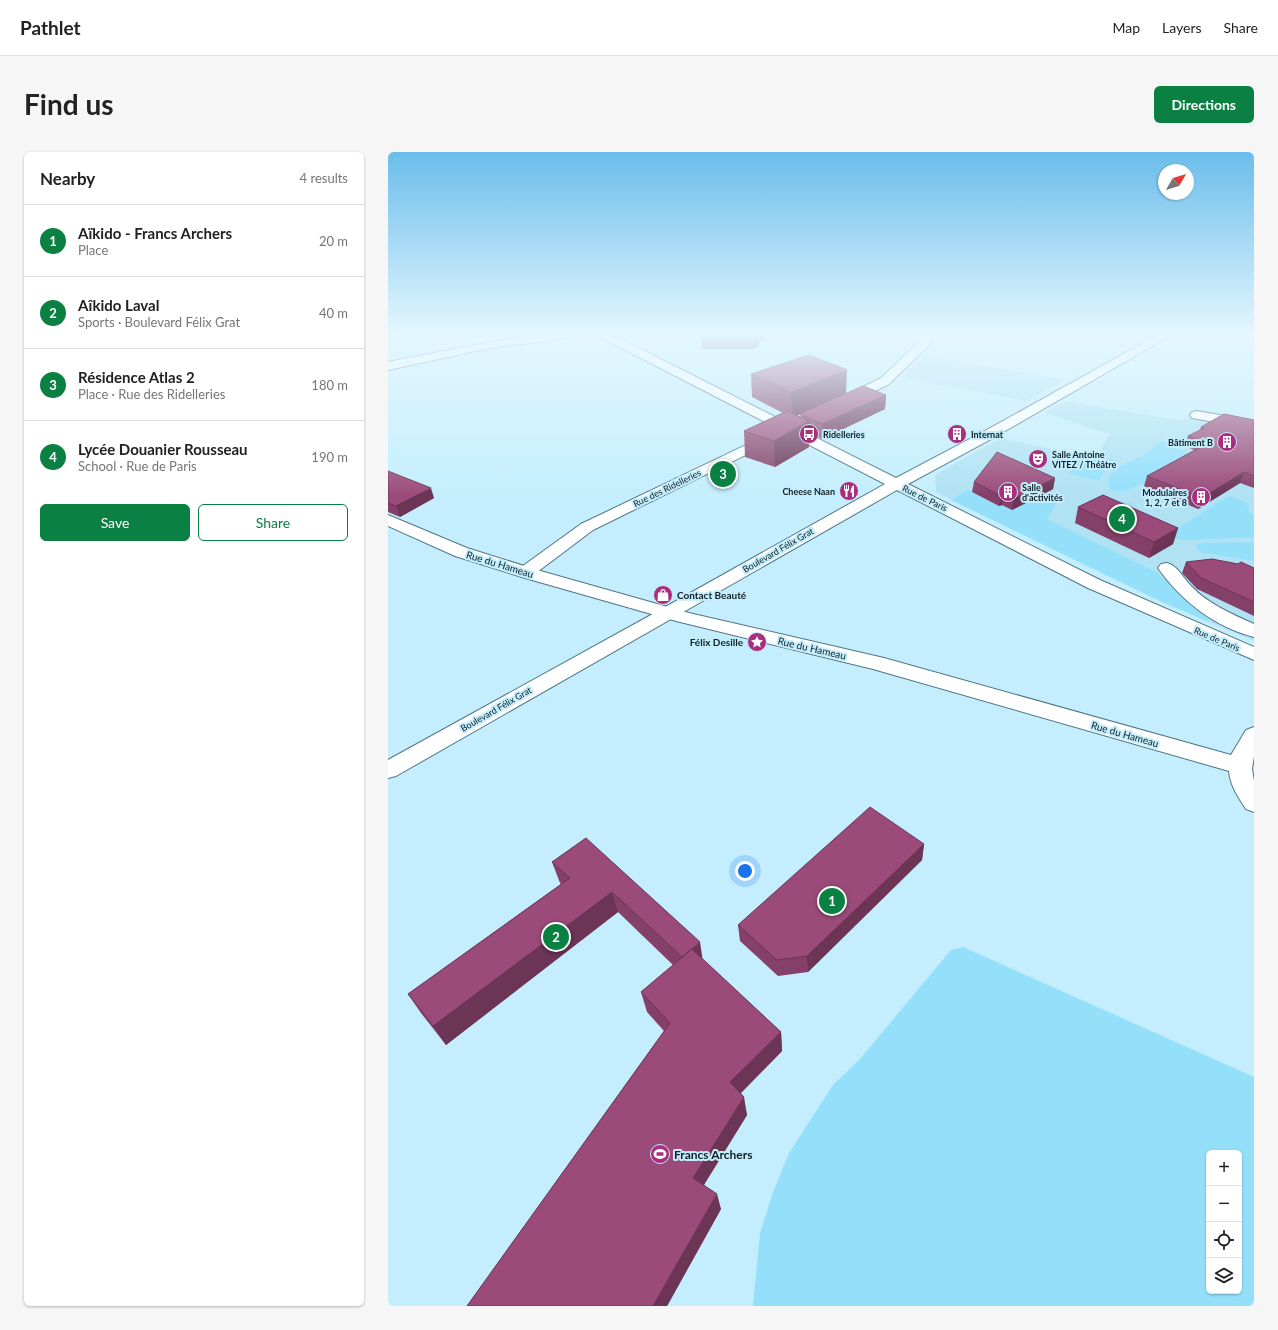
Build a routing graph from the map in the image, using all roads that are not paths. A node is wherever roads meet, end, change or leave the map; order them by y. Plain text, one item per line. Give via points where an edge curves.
1 (707, 387) edge
2 (874, 387) edge
3 (1072, 387) edge
4 (831, 407) edge
5 (1197, 415) dead end
6 (804, 419) edge
7 (1254, 426) edge
8 (787, 427) junction
9 (896, 484) junction
10 (388, 520) edge
11 (1167, 568) dead end
12 (526, 572) junction
13 (669, 612) junction
14 (1254, 631) edge
15 (1254, 654) edge
16 (1254, 735) edge
17 (1240, 766) junction
18 (388, 770) edge
19 (1254, 803) edge

1 - 8 main road, Rue de Paris
2 - 4 main road
3 - 9 main road, Boulevard Félix Grat
5 - 7 main road
6 - 8 main road, Rue des Ridelleries
8 - 9 main road, Rue de Paris
8 - 12 main road, Rue des Ridelleries via 774,436 587,527
9 - 13 main road, Boulevard Félix Grat
9 - 15 main road, Rue de Paris via 1094,584
10 - 12 main road, Rue du Hameau via 461,552
11 - 14 main road via 1187,594 1208,608
12 - 13 main road, Rue du Hameau
13 - 17 main road, Rue du Hameau via 877,663
13 - 18 main road, Boulevard Félix Grat
16 - 17 main road via 1242,756
17 - 19 main road via 1242,783

